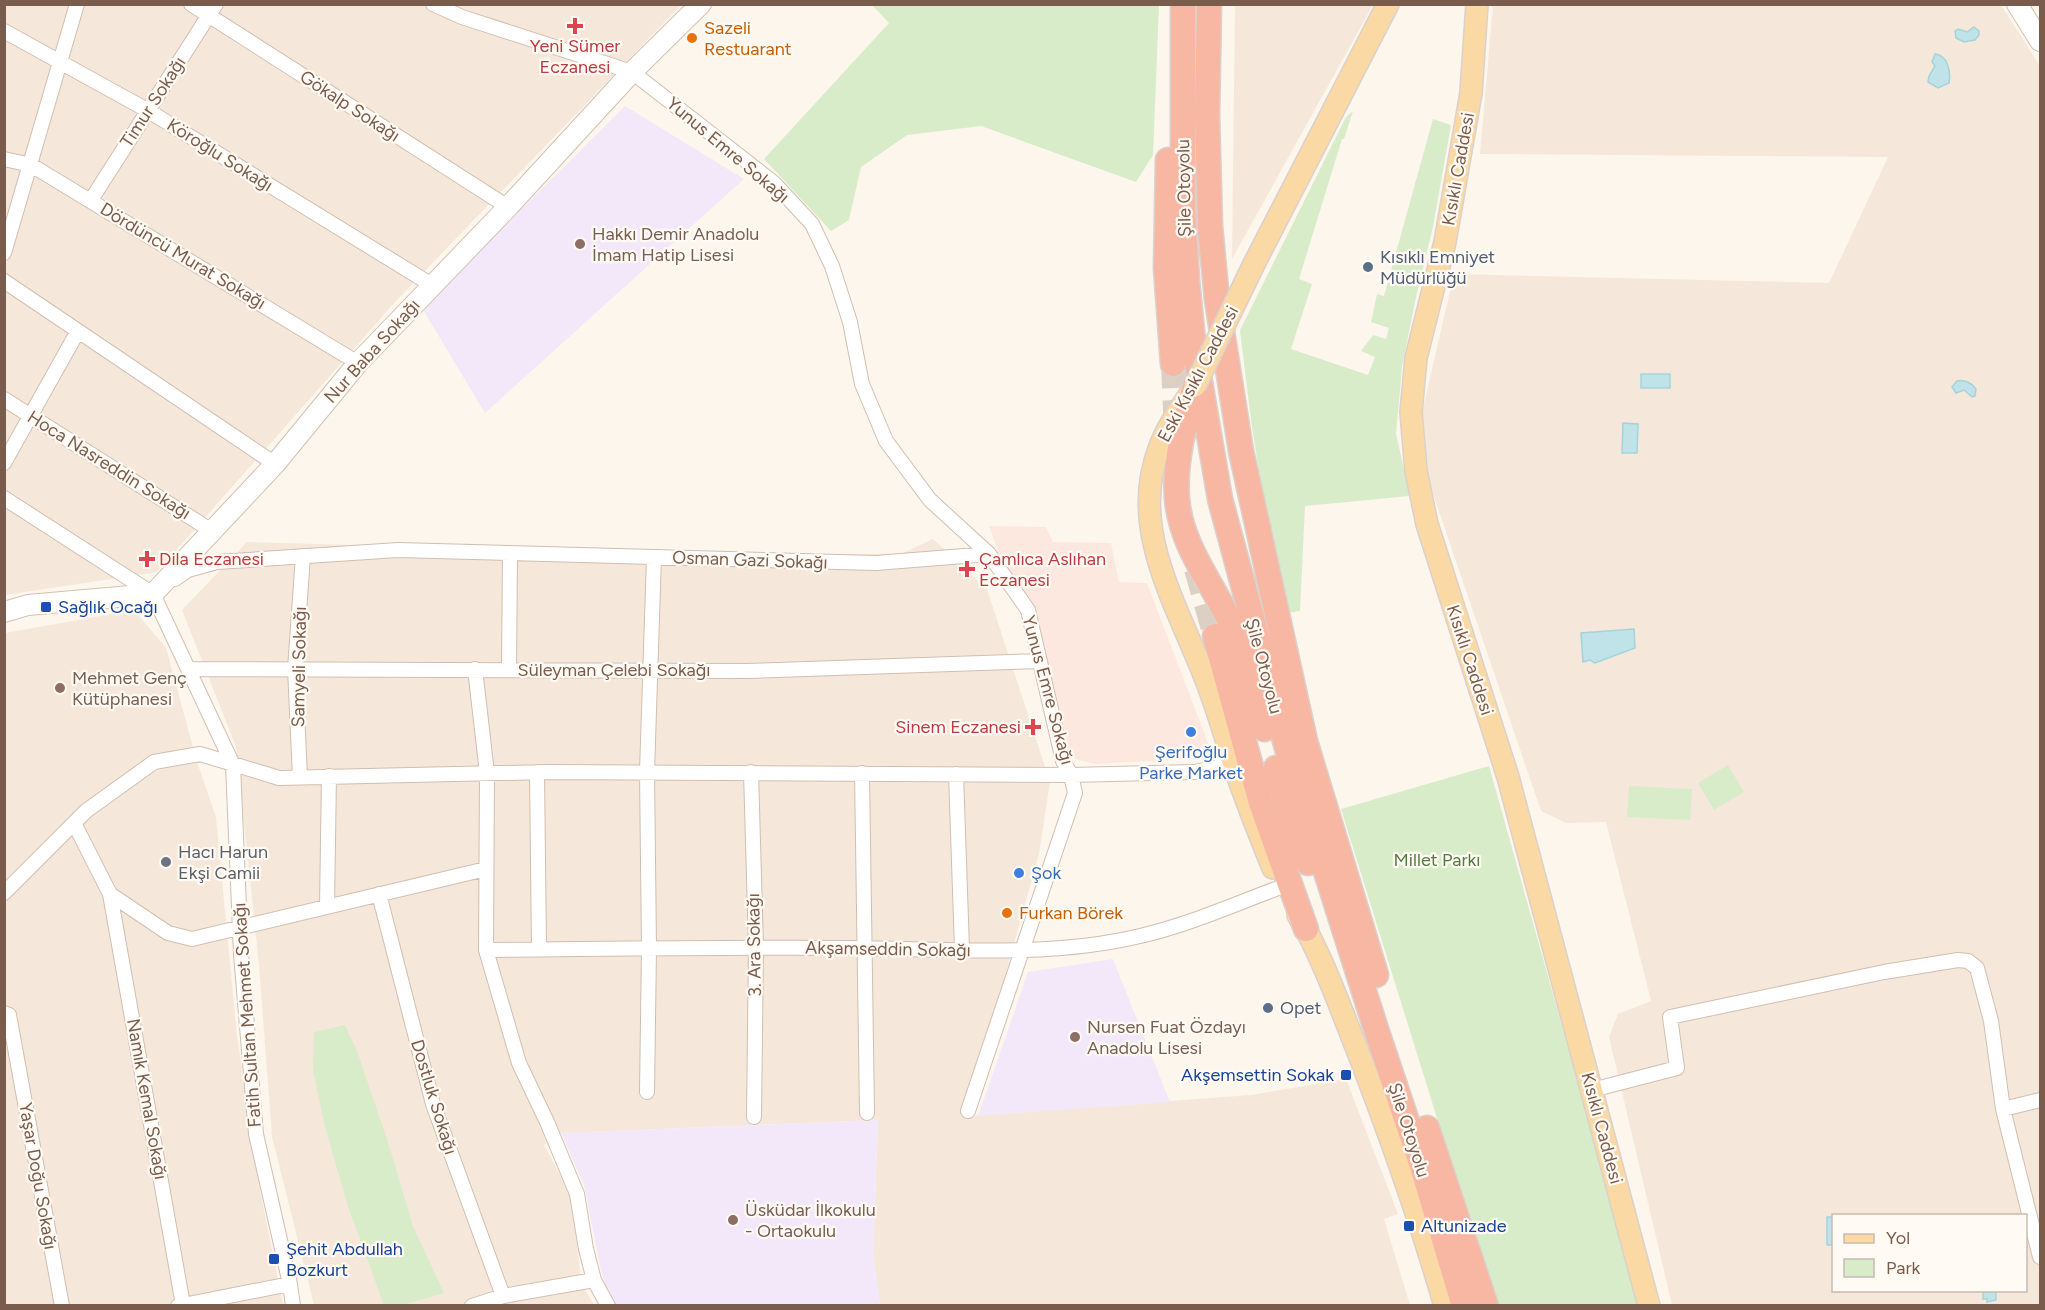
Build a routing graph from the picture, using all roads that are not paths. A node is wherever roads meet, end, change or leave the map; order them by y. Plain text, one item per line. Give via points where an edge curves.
1 (77, 4) edge
2 (192, 4) edge
3 (433, 4) edge
4 (701, 4) edge
5 (1174, 4) edge
6 (1183, 4) edge
7 (1209, 4) edge
8 (1388, 4) edge
9 (1477, 4) edge
10 (2017, 4) edge
11 (212, 10) edge
12 (4, 31) edge
13 (2040, 41) edge
14 (62, 62) junction
15 (632, 72) junction
16 (147, 110) junction
17 (4, 159) edge
18 (31, 165) junction
19 (91, 200) junction
20 (508, 207) junction
21 (4, 254) edge
22 (4, 281) edge
23 (432, 285) junction
24 (78, 331) junction
25 (358, 363) junction
26 (1173, 364) tunnel mouth
27 (1195, 386) junction
28 (4, 399) edge
29 (31, 416) junction
30 (4, 464) edge
31 (275, 464) junction
32 (4, 498) edge
33 (212, 531) junction
34 (510, 553) junction
35 (989, 554) junction
36 (303, 556) junction
37 (654, 557) junction
38 (153, 594) junction
39 (4, 612) edge
40 (1215, 636) tunnel mouth
41 (1040, 661) junction
42 (188, 669) junction
43 (296, 669) junction
44 (476, 669) junction
45 (509, 670) junction
46 (650, 671) junction
47 (1225, 734) junction
48 (233, 765) junction
49 (537, 772) junction
50 (647, 772) junction
51 (751, 772) junction
52 (862, 773) junction
53 (487, 774) junction
54 (956, 774) junction
55 (1071, 775) junction
56 (300, 777) junction
57 (329, 777) junction
58 (74, 823) junction
59 (486, 869) junction
60 (1281, 887) junction
61 (4, 893) edge
62 (111, 894) junction
63 (379, 894) junction
64 (327, 906) junction
65 (240, 926) junction
66 (1306, 929) junction
67 (756, 947) junction
68 (649, 948) junction
69 (864, 948) junction
70 (539, 949) junction
71 (962, 949) junction
72 (486, 950) junction
73 (1023, 950) junction
74 (4, 1013) edge
75 (1375, 1026) junction
76 (1592, 1090) junction
77 (647, 1092) dead end
78 (2040, 1100) edge
79 (2003, 1109) junction
80 (968, 1111) dead end
81 (867, 1113) dead end
82 (754, 1117) dead end
83 (2040, 1257) edge
84 (594, 1280) junction
85 (290, 1284) junction
86 (503, 1296) junction
87 (62, 1305) edge
88 (181, 1305) edge
89 (293, 1305) edge
90 (472, 1305) edge
91 (608, 1305) edge
92 (1445, 1305) edge
93 (1464, 1305) edge
94 (1486, 1305) edge
95 (1649, 1305) edge

1 - 14 street
2 - 11 street, Gökalp Sokağı
3 - 15 street, Yunus Emre Sokağı
4 - 15 main road, Nur Baba Sokağı
5 - 26 highway via 1166,202
6 - 75 highway, Şile Otoyolu via 1187,280 1193,341 1221,499 1288,752
7 - 94 highway, Şile Otoyolu via 1210,226 1217,300 1241,451 1305,741 1390,1019
8 - 27 main road, Eski Kısıklı Caddesi, bridge
9 - 76 main road, Kısıklı Caddesi via 1471,93 1445,242 1416,358 1411,412 1416,471 1427,524 1508,777
10 - 13 main road
11 - 16 street, Timur Sokağı
11 - 20 street, Gökalp Sokağı
12 - 14 street, Köroğlu Sokağı
14 - 16 street, Köroğlu Sokağı
14 - 18 street
15 - 20 main road, Nur Baba Sokağı
15 - 35 street, Yunus Emre Sokağı via 774,183 812,225 832,266 850,322 862,384 886,441 930,500
16 - 19 street, Timur Sokağı
16 - 23 street, Köroğlu Sokağı
17 - 18 street, Dördüncü Murat Sokağı
18 - 19 street, Dördüncü Murat Sokağı
18 - 21 street
19 - 25 street, Dördüncü Murat Sokağı
20 - 23 main road, Nur Baba Sokağı
22 - 24 street
23 - 25 main road, Nur Baba Sokağı
24 - 29 street
24 - 31 street
25 - 31 main road, Nur Baba Sokağı
27 - 47 main road, Eski Kısıklı Caddesi via 1169,425 1158,451 1149,512 1158,563
27 - 75 highway via 1177,476 1182,527 1233,628 1294,828
28 - 29 street, Hoca Nasreddin Sokağı
29 - 30 street
29 - 33 street, Hoca Nasreddin Sokağı
31 - 33 main road, Nur Baba Sokağı
32 - 38 street
33 - 38 main road, Nur Baba Sokağı
34 - 36 street, Osman Gazi Sokağı via 398,550
34 - 37 street, Osman Gazi Sokağı
34 - 45 street
35 - 37 street, Osman Gazi Sokağı via 876,563
35 - 41 street, Yunus Emre Sokağı via 1028,610
36 - 38 street, Osman Gazi Sokağı via 217,561 188,570
36 - 43 street, Samyeli Sokağı
37 - 46 street
38 - 39 main road via 28,605
38 - 42 street, Fatih Sultan Mehmet Sokağı
40 - 66 highway via 1261,802
41 - 46 street, Süleyman Çelebi Sokağı
41 - 55 street, Yunus Emre Sokağı via 1064,761
42 - 43 street, Süleyman Çelebi Sokağı
42 - 48 street, Fatih Sultan Mehmet Sokağı
43 - 44 street, Süleyman Çelebi Sokağı
43 - 56 street, Samyeli Sokağı
44 - 45 street, Süleyman Çelebi Sokağı
44 - 53 street
45 - 46 street, Süleyman Çelebi Sokağı
46 - 50 street
47 - 55 street via 1225,759 1216,768
47 - 60 main road, Eski Kısıklı Caddesi via 1254,822
48 - 56 street via 279,778
48 - 58 street via 200,754 154,762
48 - 65 street, Fatih Sultan Mehmet Sokağı
49 - 50 street
49 - 53 street
49 - 70 street
50 - 51 street
50 - 68 street
51 - 52 street
51 - 67 street, 3. Ara Sokağı
52 - 54 street
52 - 69 street
53 - 57 street
53 - 59 street
54 - 55 street
54 - 71 street
55 - 73 street, Yunus Emre Sokağı via 1075,793
56 - 57 street
57 - 64 street
58 - 61 street
58 - 62 street
59 - 63 street
59 - 72 street
60 - 66 main road, Eski Kısıklı Caddesi
60 - 73 street, Akşamseddin Sokağı via 1139,937
62 - 65 street via 168,933 192,939
62 - 88 street, Namık Kemal Sokağı
63 - 64 street
63 - 86 street, Dostluk Sokağı via 433,1104
64 - 65 street
65 - 85 street, Fatih Sultan Mehmet Sokağı via 256,1134
66 - 92 main road, Eski Kısıklı Caddesi via 1405,1175
67 - 68 street, Akşamseddin Sokağı
67 - 69 street, Akşamseddin Sokağı
67 - 82 street, 3. Ara Sokağı
68 - 70 street, Akşamseddin Sokağı
68 - 77 street
69 - 71 street, Akşamseddin Sokağı
69 - 81 street
70 - 72 street, Akşamseddin Sokağı
71 - 73 street, Akşamseddin Sokağı
72 - 84 street via 519,1063 577,1194
73 - 80 street, Yunus Emre Sokağı
74 - 87 street, Yaşar Doğu Sokağı via 9,1015
75 - 93 highway, Şile Otoyolu
76 - 79 street via 1677,1068 1670,1017 1958,960 1977,968 1991,1021
76 - 95 main road, Kısıklı Caddesi
78 - 79 street
79 - 83 street
84 - 86 street
84 - 91 street
85 - 88 street
85 - 89 street, Fatih Sultan Mehmet Sokağı
86 - 90 street

